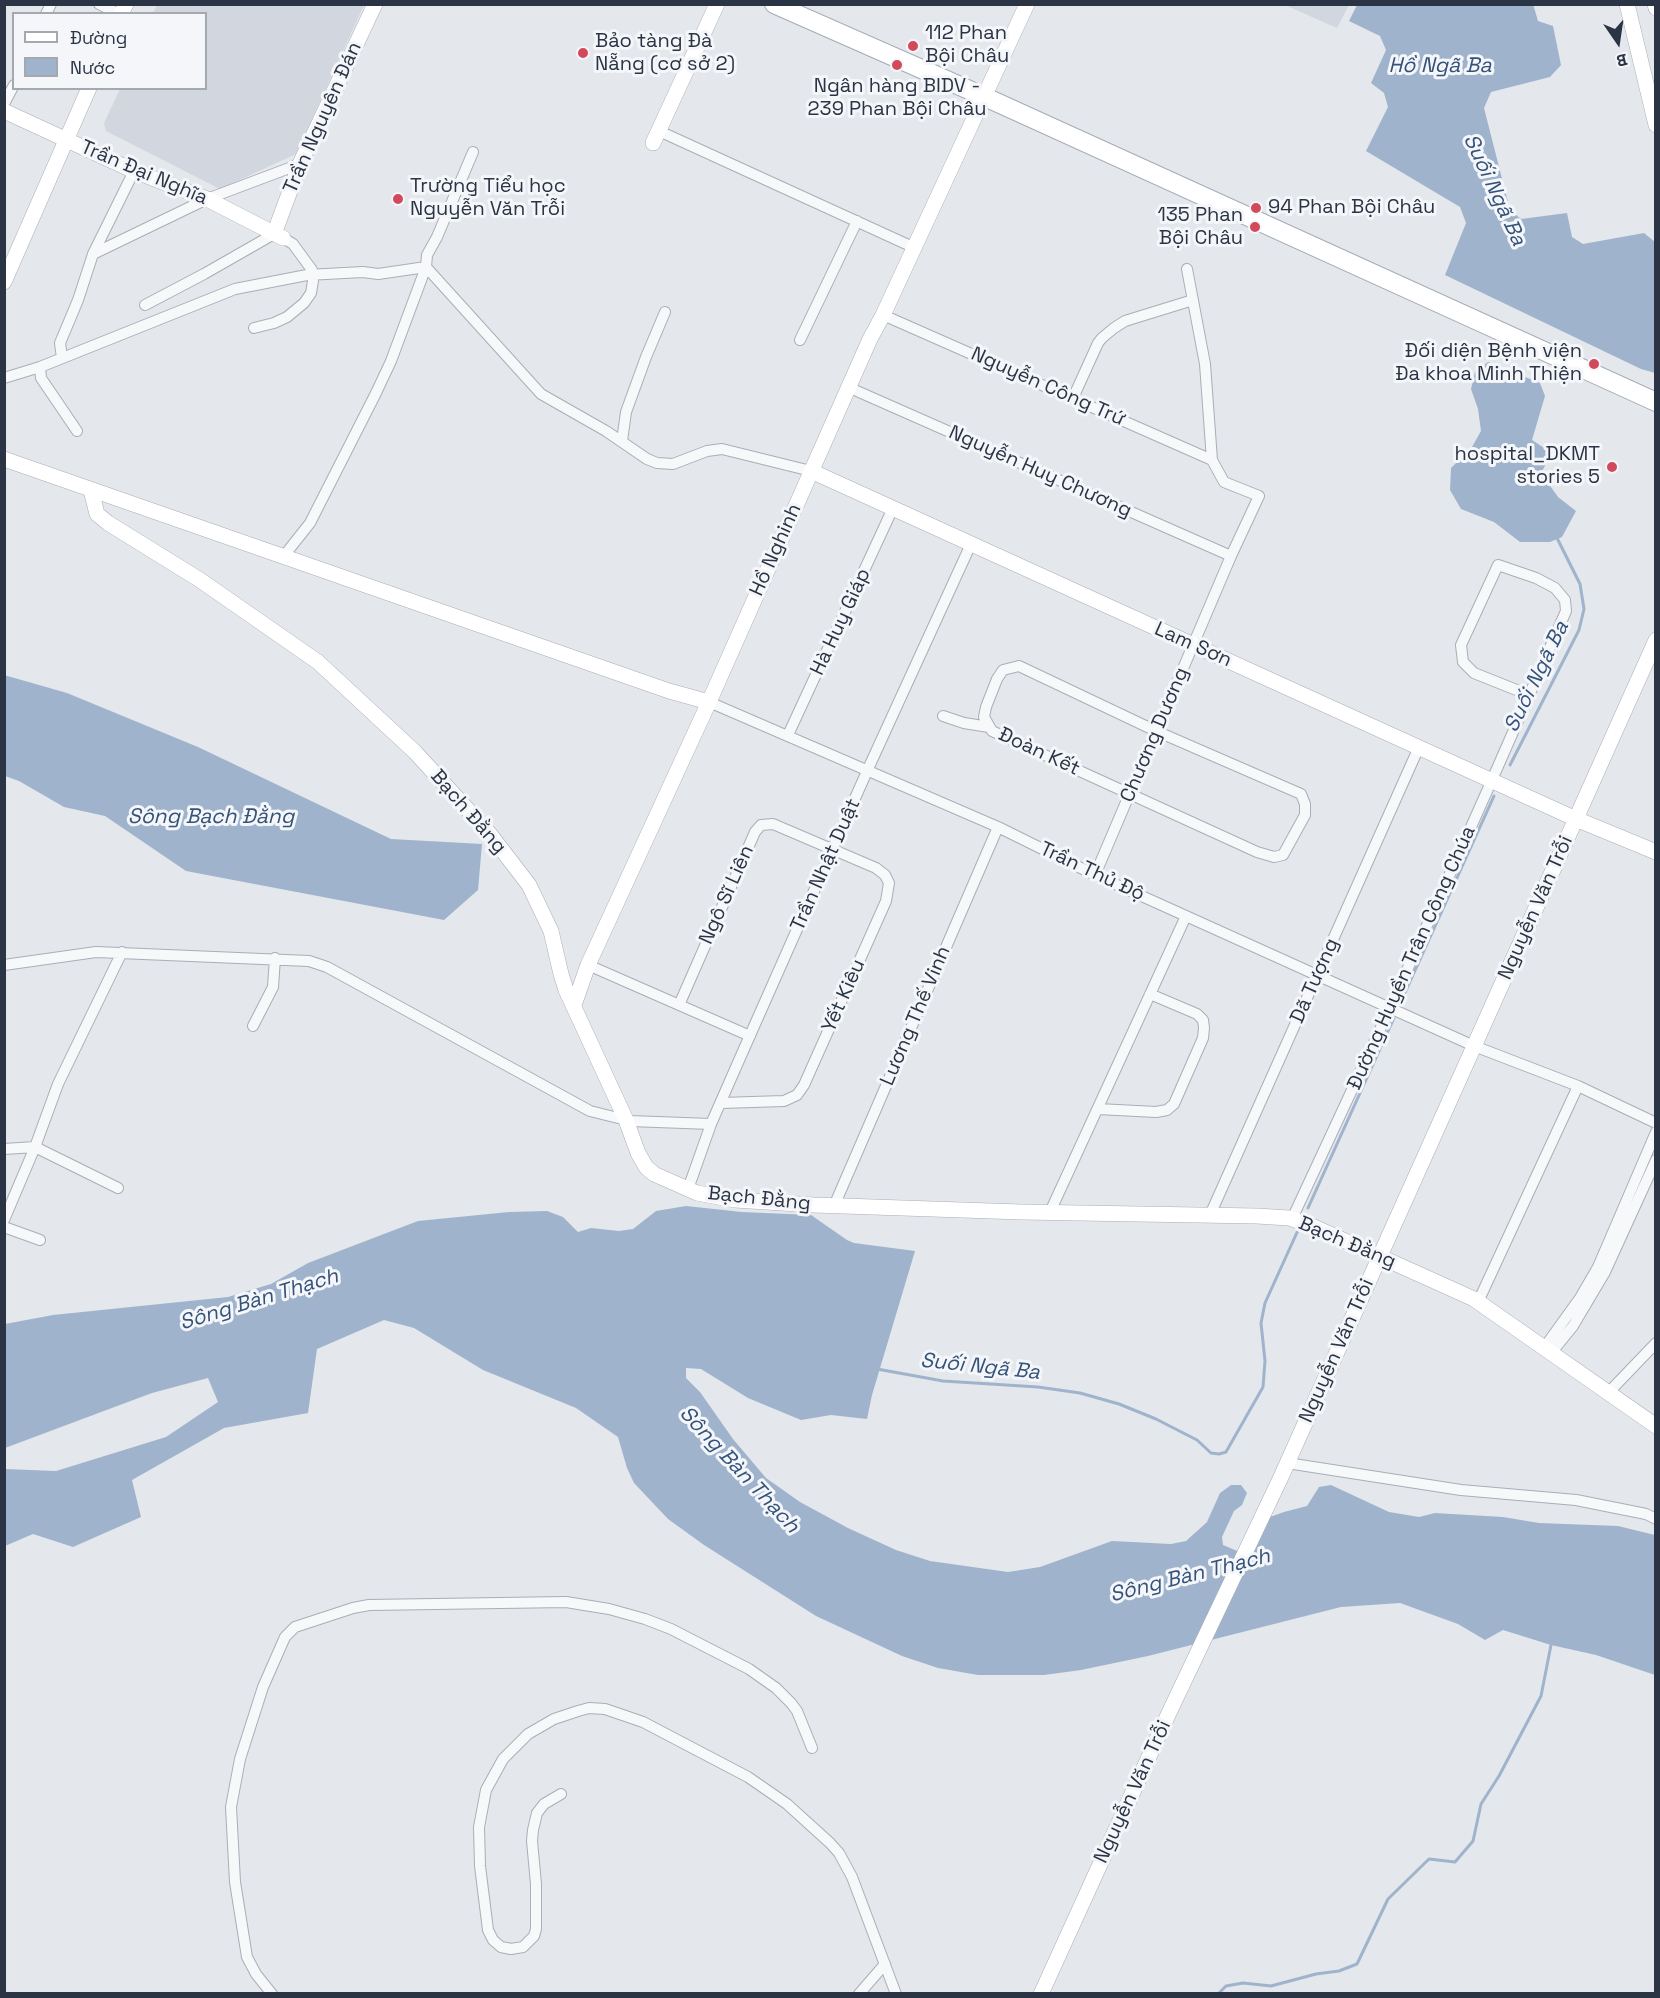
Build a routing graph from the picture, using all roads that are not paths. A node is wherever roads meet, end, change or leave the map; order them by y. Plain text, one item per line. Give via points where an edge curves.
1 (99, 4) edge
2 (375, 4) edge
3 (717, 4) edge
4 (774, 4) edge
5 (1027, 4) edge
6 (1627, 4) edge
7 (116, 12) edge
8 (12, 89) edge
9 (88, 90) edge
10 (985, 97) junction
11 (4, 104) edge
12 (4, 111) edge
13 (1656, 125) edge
14 (656, 137) joint
15 (67, 140) junction
16 (473, 152) dead end
17 (300, 164) junction
18 (134, 171) junction
19 (207, 199) junction
20 (856, 221) junction
21 (279, 236) junction
22 (915, 248) junction
23 (93, 254) junction
24 (9, 258) edge
25 (426, 267) junction
26 (1187, 269) dead end
27 (312, 275) junction
28 (4, 282) edge
29 (1193, 300) junction
30 (145, 305) dead end
31 (665, 312) dead end
32 (883, 315) junction
33 (254, 328) dead end
34 (800, 340) dead end
35 (62, 358) junction
36 (40, 367) junction
37 (4, 378) edge
38 (850, 388) junction
39 (1073, 398) junction
40 (1655, 402) edge
41 (77, 432) dead end
42 (622, 441) junction
43 (4, 459) edge
44 (1212, 460) junction
45 (811, 471) junction
46 (91, 490) junction
47 (893, 508) junction
48 (971, 544) junction
49 (1231, 556) junction
50 (283, 557) junction
51 (1656, 640) edge
52 (1193, 645) junction
53 (1529, 695) junction
54 (709, 702) junction
55 (944, 716) dead end
56 (989, 727) junction
57 (1156, 731) junction
58 (788, 735) junction
59 (1419, 747) junction
60 (868, 769) junction
61 (1492, 780) junction
62 (1130, 794) junction
63 (1575, 819) junction
64 (998, 827) junction
65 (834, 850) junction
66 (1656, 852) edge
67 (1095, 875) junction
68 (1186, 916) junction
69 (122, 952) junction
70 (275, 958) junction
71 (4, 965) edge
72 (588, 965) junction
73 (1317, 975) junction
74 (1150, 994) junction
75 (574, 1005) junction
76 (679, 1005) junction
77 (1390, 1008) junction
78 (253, 1026) dead end
79 (750, 1036) junction
80 (1474, 1046) junction
81 (1578, 1086) junction
82 (721, 1103) junction
83 (1098, 1109) junction
84 (626, 1120) junction
85 (1656, 1123) edge
86 (711, 1124) junction
87 (1656, 1132) edge
88 (35, 1147) junction
89 (4, 1149) edge
90 (1656, 1160) edge
91 (118, 1188) dead end
92 (688, 1189) junction
93 (834, 1206) junction
94 (1050, 1212) junction
95 (1209, 1215) junction
96 (4, 1220) edge
97 (1292, 1220) junction
98 (4, 1227) edge
99 (40, 1240) dead end
100 (1379, 1257) junction
101 (1478, 1302) junction
102 (1656, 1343) edge
103 (1548, 1351) junction
104 (1609, 1392) junction
105 (1656, 1426) edge
106 (1287, 1463) junction
107 (1656, 1519) edge
108 (812, 1748) dead end
109 (561, 1794) dead end
110 (885, 1964) junction
111 (272, 1994) edge
112 (859, 1994) edge
113 (896, 1994) edge
114 (1041, 1994) edge

1 - 7 street
2 - 17 street, Trần Nguyên Đán
3 - 14 street
4 - 10 main road
5 - 10 street, Hồ Nghinh
6 - 13 street
8 - 11 street
9 - 15 street
10 - 22 street, Hồ Nghinh
10 - 40 main road
12 - 15 street, Trần Đại Nghĩa
14 - 20 street
15 - 18 street, Trần Đại Nghĩa
15 - 24 street
16 - 25 street via 427,255
17 - 19 street
17 - 21 street, Trần Nguyên Đán
18 - 19 street, Trần Đại Nghĩa
18 - 23 street
19 - 21 street, Trần Đại Nghĩa
19 - 23 street
20 - 22 street
20 - 34 street
21 - 27 street via 293,244
21 - 30 street
22 - 32 street, Hồ Nghinh
23 - 35 street via 60,343
24 - 28 street
25 - 27 street via 378,274
25 - 42 street via 541,394
25 - 50 street via 376,393 310,523
26 - 29 street
27 - 33 street via 311,293 294,313
27 - 35 street via 235,289
29 - 39 street via 1125,321 1108,333 1098,344
29 - 44 street via 1205,364
31 - 42 street via 626,412
32 - 38 street, Hồ Nghinh
32 - 39 street, Nguyễn Công Trứ
35 - 36 street
36 - 37 street
36 - 41 street via 40,378
38 - 45 street, Hồ Nghinh
38 - 49 street, Nguyễn Huy Chương
39 - 44 street, Nguyễn Công Trứ
42 - 45 street via 647,459 665,464 722,449
43 - 46 street
44 - 49 street, Chương Dương via 1224,482 1259,496
45 - 47 street, Lam Sơn
45 - 54 street, Hồ Nghinh
46 - 50 street
46 - 75 street, Bạch Đằng via 97,514 108,523 200,580 318,662 415,752 489,833 529,885 551,931 561,974
47 - 48 street, Lam Sơn
47 - 58 street, Hà Huy Giáp
48 - 52 street, Lam Sơn
48 - 60 street, Trần Nhật Duật
49 - 52 street, Chương Dương
50 - 54 street
51 - 63 street, Nguyễn Văn Trỗi
52 - 57 street, Chương Dương
52 - 59 street, Lam Sơn
53 - 53 street, Đường Huyền Trân Công Chúa via 1566,611 1564,600 1555,588 1498,565 1461,645 1462,662 1474,673
53 - 61 street, Đường Huyền Trân Công Chúa
54 - 58 street, Trần Thủ Độ
54 - 72 street, Hồ Nghinh
55 - 56 street
56 - 57 street, Đoàn Kết via 984,717 997,680 1004,670 1019,666
56 - 62 street, Đoàn Kết
57 - 62 street, Chương Dương
57 - 62 street, Đoàn Kết via 1300,794 1305,815 1283,855 1274,857
58 - 60 street, Trần Thủ Độ
59 - 61 street, Lam Sơn
59 - 73 street, Dã Tượng
60 - 64 street, Trần Thủ Độ
60 - 65 street, Trần Nhật Duật
61 - 63 street, Lam Sơn
61 - 77 street, Đường Huyền Trân Công Chúa
62 - 67 street, Chương Dương
63 - 66 street, Lam Sơn
63 - 80 street, Nguyễn Văn Trỗi
64 - 67 street, Trần Thủ Độ
64 - 93 street, Lương Thế Vinh
65 - 76 street, Ngô Sĩ Liên via 773,824 761,825
65 - 79 street, Trần Nhật Duật
65 - 82 street, Yết Kiêu via 876,868 885,875 889,892 804,1085 797,1095 784,1101
67 - 68 street, Trần Thủ Độ
68 - 73 street, Trần Thủ Độ
68 - 74 street
69 - 70 street
69 - 71 street
69 - 88 street via 73,1050
70 - 78 street via 273,987
70 - 84 street via 309,960 327,967 590,1111
72 - 75 street, Hồ Nghinh
72 - 76 street
73 - 77 street, Trần Thủ Độ
73 - 95 street, Dã Tượng
74 - 83 street
74 - 83 street via 1203,1020 1203,1038 1174,1104 1156,1112
75 - 84 street, Bạch Đằng
76 - 79 street
77 - 80 street, Trần Thủ Độ
77 - 97 street, Đường Huyền Trân Công Chúa
79 - 82 street, Trần Nhật Duật
80 - 81 street, Trần Thủ Độ
80 - 100 street, Nguyễn Văn Trỗi
81 - 85 street, Trần Thủ Độ
81 - 101 street
82 - 86 street, Trần Nhật Duật
83 - 94 street
84 - 86 street
84 - 92 street, Bạch Đằng via 638,1154 650,1171
86 - 92 street, Trần Nhật Duật
87 - 103 street via 1598,1267
88 - 89 street
88 - 91 street
88 - 96 street
90 - 103 street via 1605,1272 1573,1326
92 - 93 street, Bạch Đằng via 735,1200
93 - 94 street, Bạch Đằng
94 - 95 street, Bạch Đằng
95 - 97 street, Bạch Đằng
97 - 100 street, Bạch Đằng
98 - 99 street
100 - 101 street, Bạch Đằng
100 - 106 street, Nguyễn Văn Trỗi
101 - 103 street, Bạch Đằng
102 - 104 street
103 - 104 street, Bạch Đằng
104 - 105 street, Bạch Đằng
106 - 107 street via 1461,1490 1576,1500
106 - 114 street, Nguyễn Văn Trỗi
108 - 111 street via 791,1703 749,1669 671,1629 609,1609 566,1602 369,1605 295,1627 285,1637 263,1687 240,1759 231,1807 235,1882 247,1956
109 - 110 street via 543,1804 532,1836 536,1884 534,1936 523,1947 501,1947 488,1930 480,1866 479,1827 486,1790 503,1759 528,1734 554,1719 596,1708 643,1722 730,1767 771,1792 811,1825 845,1864
110 - 112 street
110 - 113 street

